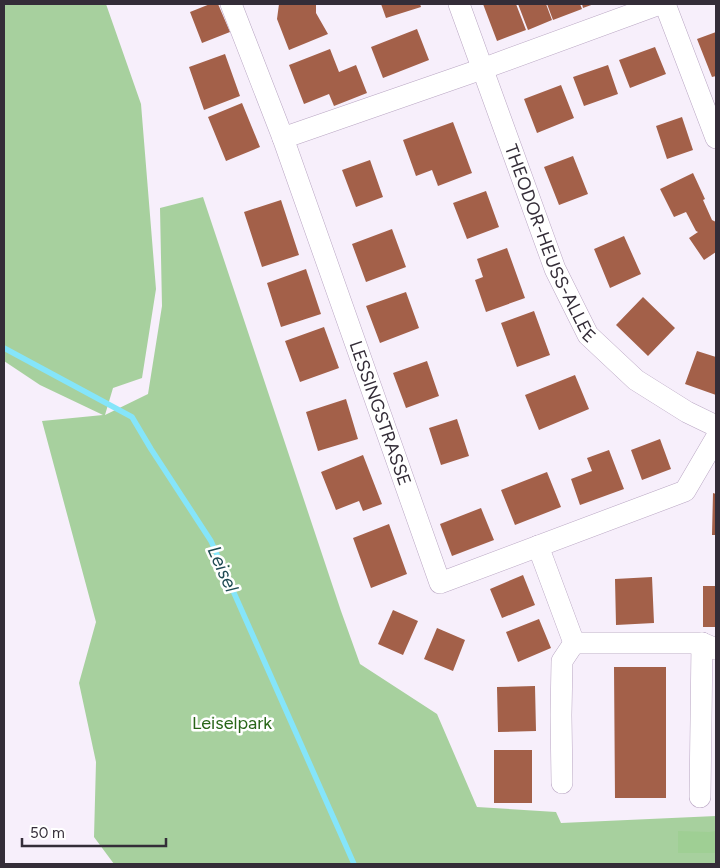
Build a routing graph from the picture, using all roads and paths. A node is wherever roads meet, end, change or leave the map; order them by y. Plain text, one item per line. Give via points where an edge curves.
1 (231, 4) edge
2 (458, 4) edge
3 (660, 4) edge
4 (665, 4) edge
5 (482, 69) junction
6 (283, 138) junction
7 (716, 138) edge
8 (716, 426) edge
9 (716, 438) edge
10 (538, 546) junction
11 (574, 643) junction
12 (709, 646) edge
13 (562, 783) dead end
14 (700, 797) dead end

1 - 6 street
2 - 5 street, THEODOR-HEUSS-ALLEE
3 - 5 street
4 - 7 street
5 - 6 street
5 - 8 street, THEODOR-HEUSS-ALLEE via 555,270 588,335 636,380
6 - 10 street, LESSINGSTRASSE via 440,583
9 - 10 street, LESSINGSTRASSE via 684,491
10 - 11 street
11 - 12 street
11 - 13 street via 562,661
12 - 14 street

